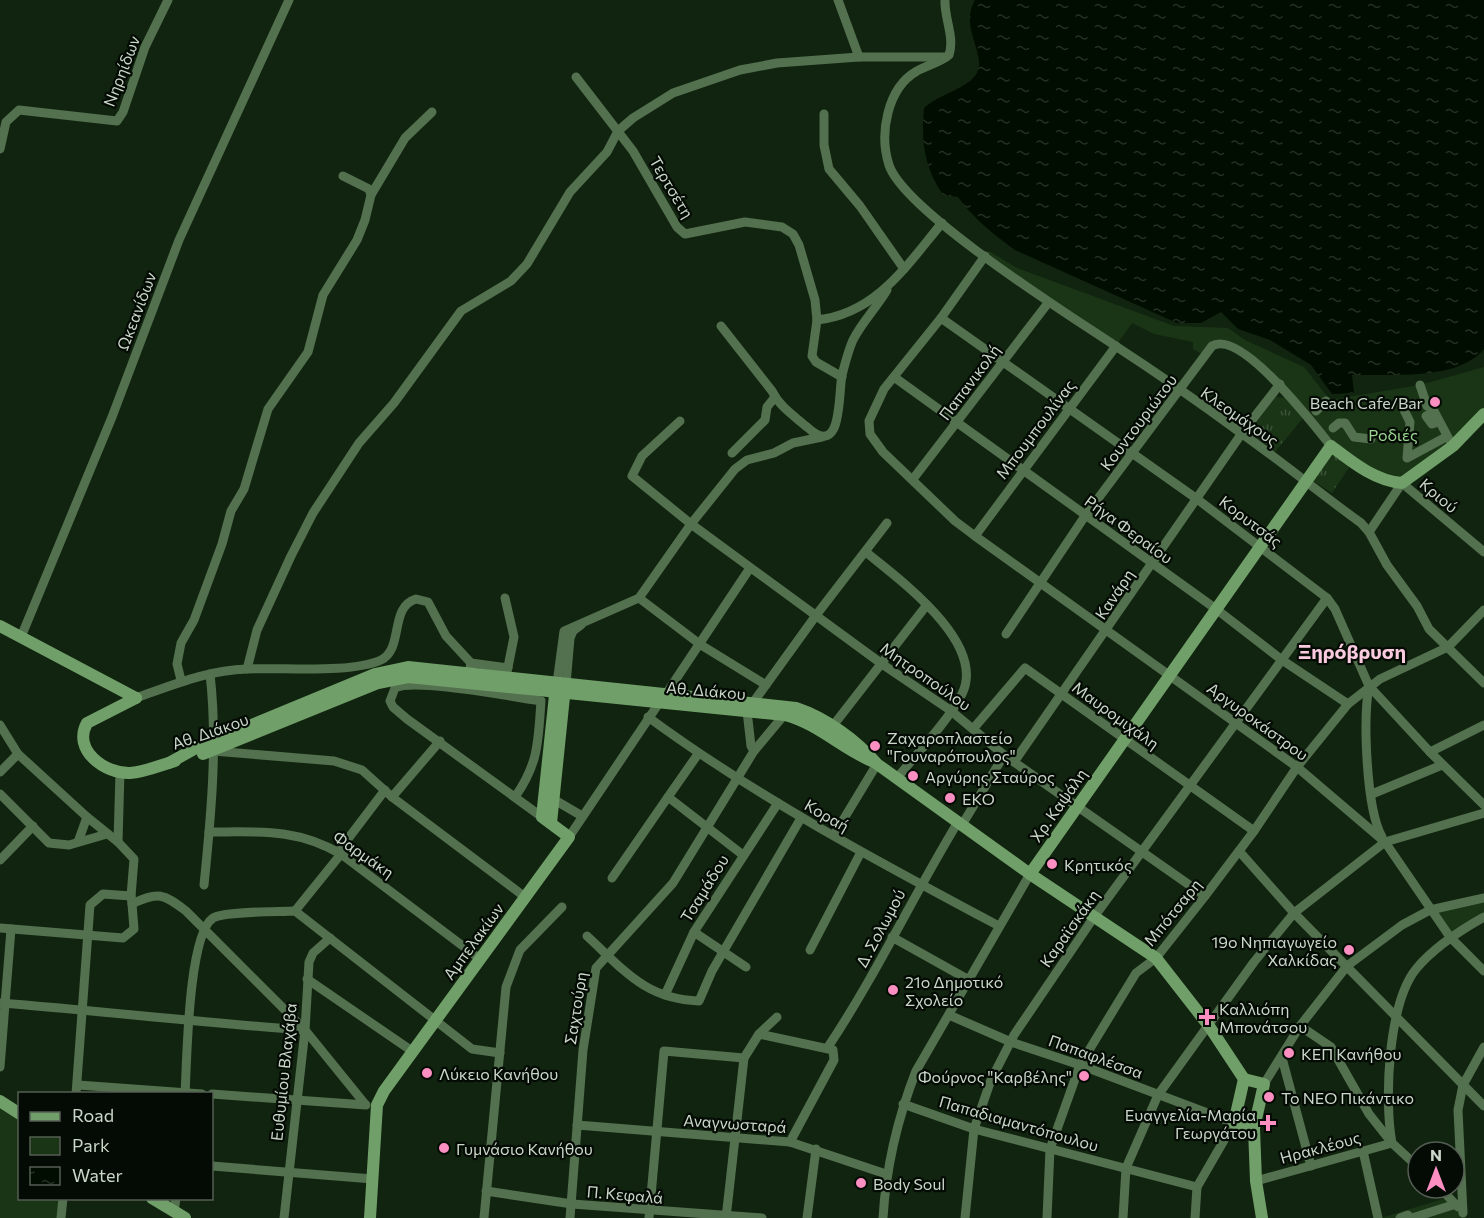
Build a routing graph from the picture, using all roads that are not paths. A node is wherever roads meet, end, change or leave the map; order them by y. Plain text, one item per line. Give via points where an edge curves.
1 (168, 0) edge
2 (289, 0) edge
3 (838, 0) edge
4 (945, 0) edge
5 (859, 57) junction
6 (946, 57) junction
7 (576, 77) dead end
8 (432, 112) dead end
9 (824, 114) dead end
10 (618, 131) junction
11 (0, 149) edge
12 (342, 176) dead end
13 (371, 195) junction
14 (938, 220) junction
15 (985, 256) junction
16 (904, 269) junction
17 (887, 290) junction
18 (1048, 303) junction
19 (941, 318) junction
20 (818, 320) junction
21 (721, 326) dead end
22 (1116, 346) junction
23 (1004, 361) junction
24 (842, 377) junction
25 (894, 377) junction
26 (1280, 384) junction
27 (1420, 385) dead end
28 (1180, 392) junction
29 (775, 397) junction
30 (1326, 401) dead end
31 (1401, 404) dead end
32 (1069, 409) junction
33 (1316, 411) dead end
34 (1483, 418) edge
35 (680, 421) dead end
36 (956, 423) junction
37 (1242, 434) junction
38 (1329, 435) junction
39 (822, 436) junction
40 (1371, 439) dead end
41 (1450, 441) junction
42 (732, 453) dead end
43 (1133, 454) junction
44 (1022, 471) junction
45 (913, 479) junction
46 (1305, 482) junction
47 (1402, 483) junction
48 (1197, 499) junction
49 (1085, 516) junction
50 (887, 523) dead end
51 (691, 524) junction
52 (1369, 532) junction
53 (977, 533) junction
54 (1261, 545) junction
55 (1484, 552) edge
56 (867, 553) junction
57 (1151, 564) junction
58 (750, 568) junction
59 (1041, 582) junction
60 (505, 598) dead end
61 (639, 598) junction
62 (1327, 598) junction
63 (926, 606) junction
64 (1216, 609) junction
65 (1484, 610) edge
66 (817, 614) junction
67 (0, 626) edge
68 (1106, 631) junction
69 (1006, 634) dead end
70 (21, 636) junction
71 (701, 645) junction
72 (1448, 647) junction
73 (1282, 660) junction
74 (882, 664) junction
75 (470, 668) junction
76 (247, 669) junction
77 (507, 673) junction
78 (210, 674) junction
79 (1169, 675) junction
80 (181, 680) junction
81 (1484, 683) edge
82 (766, 685) junction
83 (1369, 686) junction
84 (561, 688) junction
85 (1062, 694) junction
86 (136, 698) junction
87 (662, 698) junction
88 (1348, 704) junction
89 (750, 707) junction
90 (950, 710) junction
91 (784, 715) junction
92 (648, 717) junction
93 (1235, 724) junction
94 (0, 725) edge
95 (1484, 725) edge
96 (832, 727) junction
97 (973, 729) junction
98 (1125, 739) junction
99 (440, 741) junction
100 (212, 746) junction
101 (754, 751) junction
102 (1430, 752) junction
103 (18, 754) junction
104 (698, 754) junction
105 (1004, 755) junction
106 (1014, 762) junction
107 (877, 764) junction
108 (1442, 765) junction
109 (1297, 767) junction
110 (0, 772) edge
111 (120, 772) junction
112 (897, 778) junction
113 (738, 779) junction
114 (1190, 786) junction
115 (0, 794) edge
116 (389, 794) junction
117 (1372, 794) junction
118 (514, 797) junction
119 (669, 797) junction
120 (554, 799) junction
121 (778, 803) junction
122 (1484, 805) edge
123 (1077, 806) junction
124 (1484, 813) edge
125 (582, 816) junction
126 (87, 817) junction
127 (801, 818) junction
128 (547, 820) junction
129 (960, 823) junction
130 (33, 826) junction
131 (708, 829) junction
132 (1254, 831) junction
133 (209, 832) junction
134 (107, 834) junction
135 (834, 835) junction
136 (568, 837) junction
137 (78, 842) junction
138 (118, 842) junction
139 (1385, 842) junction
140 (1239, 851) junction
141 (861, 852) junction
142 (340, 853) junction
143 (1141, 853) junction
144 (743, 855) junction
145 (0, 860) edge
146 (1030, 874) junction
147 (612, 878) dead end
148 (920, 884) junction
149 (204, 885) dead end
150 (1205, 896) junction
151 (525, 897) junction
152 (1484, 898) edge
153 (131, 900) junction
154 (562, 908) dead end
155 (1430, 910) junction
156 (296, 911) junction
157 (1294, 913) junction
158 (1094, 916) junction
159 (1484, 917) edge
160 (999, 926) junction
161 (204, 927) junction
162 (0, 928) edge
163 (11, 929) junction
164 (694, 932) junction
165 (89, 936) junction
166 (587, 936) dead end
167 (892, 937) junction
168 (1450, 937) junction
169 (330, 938) junction
170 (810, 950) dead end
171 (724, 952) junction
172 (608, 955) junction
173 (1156, 957) junction
174 (480, 959) junction
175 (1347, 966) junction
176 (746, 967) dead end
177 (1484, 971) edge
178 (307, 979) junction
179 (969, 980) junction
180 (665, 995) junction
181 (3, 1004) edge
182 (83, 1009) junction
183 (949, 1015) junction
184 (777, 1017) dead end
185 (1395, 1017) junction
186 (435, 1021) junction
187 (190, 1022) junction
188 (1209, 1026) junction
189 (1300, 1026) junction
190 (305, 1029) junction
191 (759, 1034) junction
192 (1011, 1042) junction
193 (1484, 1047) edge
194 (830, 1048) junction
195 (412, 1052) junction
196 (500, 1053) junction
197 (1282, 1058) junction
198 (744, 1059) junction
199 (1080, 1065) junction
200 (0, 1067) edge
201 (1244, 1079) junction
202 (1264, 1084) junction
203 (1463, 1085) junction
204 (77, 1089) edge
205 (158, 1092) edge
206 (185, 1092) edge
207 (213, 1094) edge
208 (1158, 1095) junction
209 (298, 1100) junction
210 (0, 1101) edge
211 (903, 1104) junction
212 (371, 1105) junction
213 (1484, 1106) edge
214 (18, 1112) edge
215 (1234, 1123) junction
216 (577, 1125) junction
217 (1254, 1128) junction
218 (974, 1129) junction
219 (656, 1132) junction
220 (734, 1138) junction
221 (790, 1142) junction
222 (1392, 1143) junction
223 (816, 1149) junction
224 (1050, 1149) junction
225 (1363, 1151) junction
226 (1406, 1156) edge
227 (213, 1166) edge
228 (1311, 1166) junction
229 (1126, 1168) junction
230 (288, 1174) junction
231 (886, 1174) junction
232 (373, 1179) junction
233 (1256, 1181) junction
234 (1197, 1187) junction
235 (486, 1191) junction
236 (63, 1200) edge
237 (155, 1200) edge
238 (176, 1200) edge
239 (1452, 1200) edge
240 (572, 1204) junction
241 (1456, 1204) junction
242 (179, 1215) edge
243 (650, 1215) edge
244 (1465, 1216) edge
245 (726, 1217) edge
246 (61, 1218) edge
247 (284, 1218) edge
248 (370, 1218) edge
249 (484, 1218) edge
250 (570, 1218) edge
251 (762, 1218) edge
252 (807, 1218) edge
253 (883, 1218) edge
254 (965, 1218) edge
255 (1047, 1218) edge
256 (1123, 1218) edge
257 (1195, 1218) edge
258 (1262, 1218) edge
259 (1378, 1218) edge
260 (1400, 1218) edge
261 (1411, 1218) edge

1 - 11 street, Νηρηίδων via 145,46 117,121 19,110 6,122
2 - 70 street, Ωκεανίδων via 179,240 112,417
3 - 5 street
4 - 6 street via 952,43
5 - 6 street
5 - 10 street via 740,70 673,93
6 - 14 street, Κλεομάχους via 901,83 891,102 887,127 889,166 894,176
7 - 10 street, Τερτσέτη
8 - 13 street via 405,138
9 - 16 street via 829,169
10 - 20 street, Τερτσέτη via 685,234 745,222 782,226 793,234
10 - 76 street via 607,152 570,192 526,264 511,281 461,311 394,403 349,456 291,556 257,630
12 - 13 street via 369,189
13 - 80 street via 357,240 322,295 308,352 268,409 244,489 231,511 194,620 181,643 177,664
14 - 15 street, Κλεομάχους
14 - 16 street
15 - 18 street, Κλεομάχους
15 - 19 street
16 - 17 street
17 - 20 street via 854,311
17 - 24 street via 854,339
18 - 22 street, Κλεομάχους
18 - 23 street, Παπανικολή
19 - 23 street, Κορυτσάς
19 - 25 street
20 - 24 street, Τερτσέτη via 812,357
21 - 29 street
22 - 28 street, Κλεομάχους
22 - 32 street, Μπουμπουλίνας
23 - 32 street, Κορυτσάς
23 - 36 street, Παπανικολή
24 - 39 street via 838,422 830,434
25 - 36 street, Ρήγα Φεραίου
25 - 45 street, Αργυροκάστρου via 875,404 869,421 870,434 883,452
26 - 28 street, Κουντουριώτου via 1227,344 1218,343
26 - 37 street, Κανάρη
26 - 38 street
27 - 41 street via 1427,406
28 - 37 street, Κλεομάχους
28 - 43 street, Κουντουριώτου
29 - 39 street via 813,434
29 - 42 street via 766,407 765,420
30 - 33 street
31 - 41 street via 1410,422 1407,458
32 - 43 street, Κορυτσάς
32 - 44 street, Μπουμπουλίνας
34 - 41 street
35 - 51 street, Μητροπούλου via 642,456 633,476
36 - 44 street, Ρήγα Φεραίου
36 - 45 street, Παπανικολή
37 - 46 street, Κλεομάχους
37 - 48 street, Κανάρη
38 - 40 street via 1339,423 1345,423 1354,437
38 - 46 street, Χρ. Καψάλη
38 - 47 street via 1367,471
39 - 51 street via 747,460 735,469
41 - 47 street
43 - 48 street, Κορυτσάς
43 - 49 street, Κουντουριώτου
44 - 49 street, Ρήγα Φεραίου
44 - 53 street, Μπουμπουλίνας
45 - 53 street, Αργυροκάστρου via 955,521
46 - 52 street, Κλεομάχους
46 - 54 street, Χρ. Καψάλη
47 - 52 street
47 - 55 street, Κριού
48 - 54 street, Κορυτσάς
48 - 57 street, Κανάρη
49 - 57 street, Ρήγα Φεραίου
49 - 59 street, Κουντουριώτου
50 - 56 street
51 - 58 street, Μητροπούλου
51 - 61 street
52 - 72 street, Κλεομάχους via 1429,629
53 - 59 street, Αργυροκάστρου
54 - 62 street, Κορυτσάς
54 - 64 street, Χρ. Καψάλη
56 - 63 street
56 - 66 street
57 - 64 street, Ρήγα Φεραίου
57 - 68 street, Κανάρη
58 - 66 street, Μητροπούλου
58 - 71 street, Αμπελακίων
59 - 68 street, Αργυροκάστρου
59 - 69 street, Κουντουριώτου
60 - 77 street via 514,637
61 - 71 street
61 - 84 street via 587,619 573,631
62 - 73 street, Καραϊσκάκη
62 - 83 street, Κορυτσάς
63 - 74 street
63 - 90 street via 960,645 965,665 962,693
64 - 73 street, Ρήγα Φεραίου
64 - 79 street, Χρ. Καψάλη
65 - 72 street, Μπότσαρη
66 - 74 street, Μητροπούλου
66 - 82 street
67 - 70 street
68 - 79 street, Αργυροκάστρου
68 - 85 street, Κανάρη
70 - 86 street
71 - 82 street
71 - 87 street, Αμπελακίων
72 - 81 street, Κλεομάχους
72 - 83 street, Μπότσαρη
73 - 88 street, Ρήγα Φεραίου
73 - 93 street, Καραϊσκάκη
74 - 90 street, Μητροπούλου
74 - 96 street
75 - 76 street via 446,636 428,602 420,599 412,600 405,608 390,649 380,660 294,670
75 - 77 street, Αθ. Διάκου
75 - 100 street, Αθ. Διάκου via 386,671
76 - 78 street
77 - 84 street, Αθ. Διάκου
78 - 80 street
78 - 100 street
79 - 93 street, Αργυροκάστρου
79 - 98 street, Χρ. Καψάλη
80 - 86 street
82 - 89 street
83 - 88 street, Μπότσαρη
83 - 102 street, Κορυτσάς
83 - 117 street via 1365,710
84 - 87 street, Αθ. Διάκου
84 - 100 street, Αθ. Διάκου via 399,678
84 - 120 street
84 - 128 street
85 - 97 street, Μαυρομιχάλη via 1025,668
85 - 98 street, Μαυρομιχάλη
85 - 106 street, Κανάρη
86 - 111 street via 93,718 83,732 91,756
87 - 89 street, Αθ. Διάκου
87 - 92 street, Αμπελακίων
88 - 109 street, Μπότσαρη
89 - 91 street, Αθ. Διάκου
89 - 96 street, Αθ. Διάκου via 805,711
89 - 101 street
90 - 97 street, Μητροπούλου
90 - 112 street
91 - 101 street, Σαχτούρη
91 - 107 street, Αθ. Διάκου via 812,724 858,756
92 - 104 street, Κοραή
92 - 125 street, Αμπελακίων
93 - 109 street, Αργυροκάστρου
93 - 114 street, Καραϊσκάκη
94 - 103 street
95 - 102 street
96 - 107 street, Αθ. Διάκου via 863,748
97 - 105 street, Μητροπούλου
98 - 114 street, Μαυρομιχάλη
98 - 123 street, Χρ. Καψάλη
99 - 116 street
99 - 118 street
99 - 118 street via 393,707 390,697 394,688 426,686 541,701 537,753 529,776
100 - 111 street, Αθ. Διάκου via 169,763
100 - 116 street via 334,761 362,770
100 - 133 street
101 - 113 street, Σαχτούρη
102 - 108 street, Κορυτσάς
103 - 110 street
103 - 126 street
104 - 113 street, Κοραή
104 - 119 street
105 - 106 street, Μητροπούλου
105 - 129 street
106 - 123 street, Μητροπούλου
107 - 112 street, Αθ. Διάκου
107 - 135 street
108 - 117 street
108 - 122 street, Κορυτσάς
109 - 132 street, Μπότσαρη
109 - 139 street, Αργυροκάστρου
111 - 138 street
112 - 129 street, Αθ. Διάκου
113 - 121 street, Κοραή
113 - 131 street, Σαχτούρη
114 - 132 street, Μαυρομιχάλη
114 - 143 street, Καραϊσκάκη
115 - 130 street
116 - 142 street
116 - 151 street
117 - 139 street via 1378,829
118 - 128 street
119 - 131 street
119 - 147 street
120 - 125 street
120 - 128 street
121 - 127 street, Κοραή
121 - 144 street, Τσαμάδου
123 - 143 street, Μητροπούλου
123 - 146 street, Χρ. Καψάλη
124 - 139 street
125 - 136 street, Αμπελακίων
126 - 134 street
126 - 137 street
127 - 135 street, Κοραή
127 - 171 street
128 - 136 street
129 - 146 street, Αθ. Διάκου
129 - 148 street, Δ. Σολωμού
130 - 137 street via 49,843
130 - 145 street
131 - 144 street
131 - 172 street, Σαχτούρη via 673,883
132 - 140 street, Μπότσαρη
133 - 142 street, Φαρμάκη via 301,836
133 - 149 street
134 - 137 street
134 - 138 street
135 - 141 street, Κοραή
136 - 151 street, Αμπελακίων
138 - 153 street via 134,859
139 - 155 street, Αργυροκάστρου
139 - 157 street
140 - 150 street, Μπότσαρη
140 - 157 street
141 - 148 street, Κοραή
141 - 170 street
142 - 156 street
142 - 174 street, Φαρμάκη
143 - 150 street, Μητροπούλου
143 - 158 street, Καραϊσκάκη
144 - 164 street, Τσαμάδου
146 - 158 street, Αθ. Διάκου
146 - 160 street, Χρ. Καψάλη
148 - 160 street, Κοραή
148 - 167 street, Δ. Σολωμού
150 - 173 street, Μπότσαρη
151 - 174 street, Αμπελακίων
152 - 155 street
153 - 161 street via 168,897
153 - 165 street via 103,894 90,905
153 - 165 street via 134,929 129,935
154 - 196 street via 520,950 510,973
155 - 168 street, Αργυροκάστρου
155 - 175 street
156 - 161 street via 225,913 212,918
156 - 169 street
157 - 175 street
157 - 188 street
158 - 173 street, Αθ. Διάκου
158 - 192 street, Καραϊσκάκη
159 - 168 street
160 - 179 street, Χρ. Καψάλη
161 - 187 street via 193,973
161 - 190 street
162 - 163 street
163 - 165 street
163 - 181 street
164 - 171 street
164 - 180 street, Τσαμάδου
165 - 182 street
166 - 172 street
167 - 179 street
167 - 194 street, Δ. Σολωμού
168 - 177 street, Αργυροκάστρου
168 - 185 street via 1415,970
169 - 178 street, Ευθυμίου Βλαχάβα via 314,953
169 - 186 street
171 - 176 street
171 - 180 street via 699,1001
172 - 180 street via 638,984
172 - 216 street, Σαχτούρη via 596,968 583,1050
173 - 188 street, Αθ. Διάκου
173 - 199 street, Μπότσαρη via 1136,973
174 - 186 street, Αμπελακίων
175 - 185 street
175 - 189 street
178 - 190 street, Ευθυμίου Βλαχάβα
178 - 195 street
179 - 183 street, Χρ. Καψάλη
181 - 182 street
181 - 200 street
182 - 187 street
182 - 204 street
183 - 192 street, Παπαφλέσσα
183 - 211 street, Χρ. Καψάλη via 915,1071
184 - 191 street
185 - 203 street
185 - 222 street via 1388,1110
186 - 195 street, Αμπελακίων
186 - 196 street via 472,1049
187 - 190 street
187 - 206 street
188 - 201 street, Αθ. Διάκου
188 - 208 street
189 - 197 street
189 - 222 street via 1331,1047 1369,1113
190 - 209 street, Ευθυμίου Βλαχάβα
190 - 212 street
191 - 194 street
191 - 198 street
192 - 199 street, Παπαφλέσσα
192 - 218 street, Καραϊσκάκη via 991,1080
193 - 203 street
194 - 221 street, Δ. Σολωμού via 834,1060
195 - 212 street, Αμπελακίων
196 - 235 street
197 - 202 street
197 - 228 street
198 - 219 street via 664,1051
198 - 220 street
199 - 208 street, Παπαφλέσσα
199 - 224 street, Μπότσαρη
201 - 202 street
201 - 215 street
202 - 217 street
203 - 213 street
203 - 244 street via 1458,1110
204 - 205 street
207 - 209 street
208 - 215 street, Παπαφλέσσα
208 - 229 street
209 - 212 street
209 - 230 street, Ευθυμίου Βλαχάβα
210 - 214 street
211 - 218 street, Παπαδιαμαντόπουλου
211 - 231 street, Χρ. Καψάλη
212 - 232 street, Αμπελακίων
215 - 217 street
215 - 234 street
216 - 219 street, Αναγνωσταρά
216 - 240 street, Σαχτούρη
217 - 233 street
218 - 224 street, Παπαδιαμαντόπουλου
218 - 254 street, Καραϊσκάκη
219 - 220 street, Αναγνωσταρά
219 - 243 street
220 - 221 street, Αναγνωσταρά
220 - 245 street
221 - 223 street, Αναγνωσταρά
222 - 225 street, Ηρακλέους
222 - 226 street
223 - 231 street, Αναγνωσταρά
223 - 252 street
224 - 229 street, Παπαδιαμαντόπουλου
224 - 255 street, Μπότσαρη
225 - 228 street, Ηρακλέους
225 - 259 street
227 - 230 street
228 - 233 street, Ηρακλέους
229 - 234 street, Παπαδιαμαντόπουλου
229 - 256 street
230 - 232 street
230 - 247 street, Ευθυμίου Βλαχάβα
231 - 253 street, Χρ. Καψάλη
232 - 248 street, Αμπελακίων
233 - 258 street
234 - 257 street
235 - 240 street, Π. Κεφαλά
235 - 249 street
236 - 246 street
237 - 242 street
238 - 242 street
239 - 241 street
240 - 243 street, Π. Κεφαλά
240 - 250 street, Σαχτούρη
241 - 244 street
241 - 261 street
243 - 245 street, Π. Κεφαλά
245 - 251 street, Π. Κεφαλά
260 - 261 street

